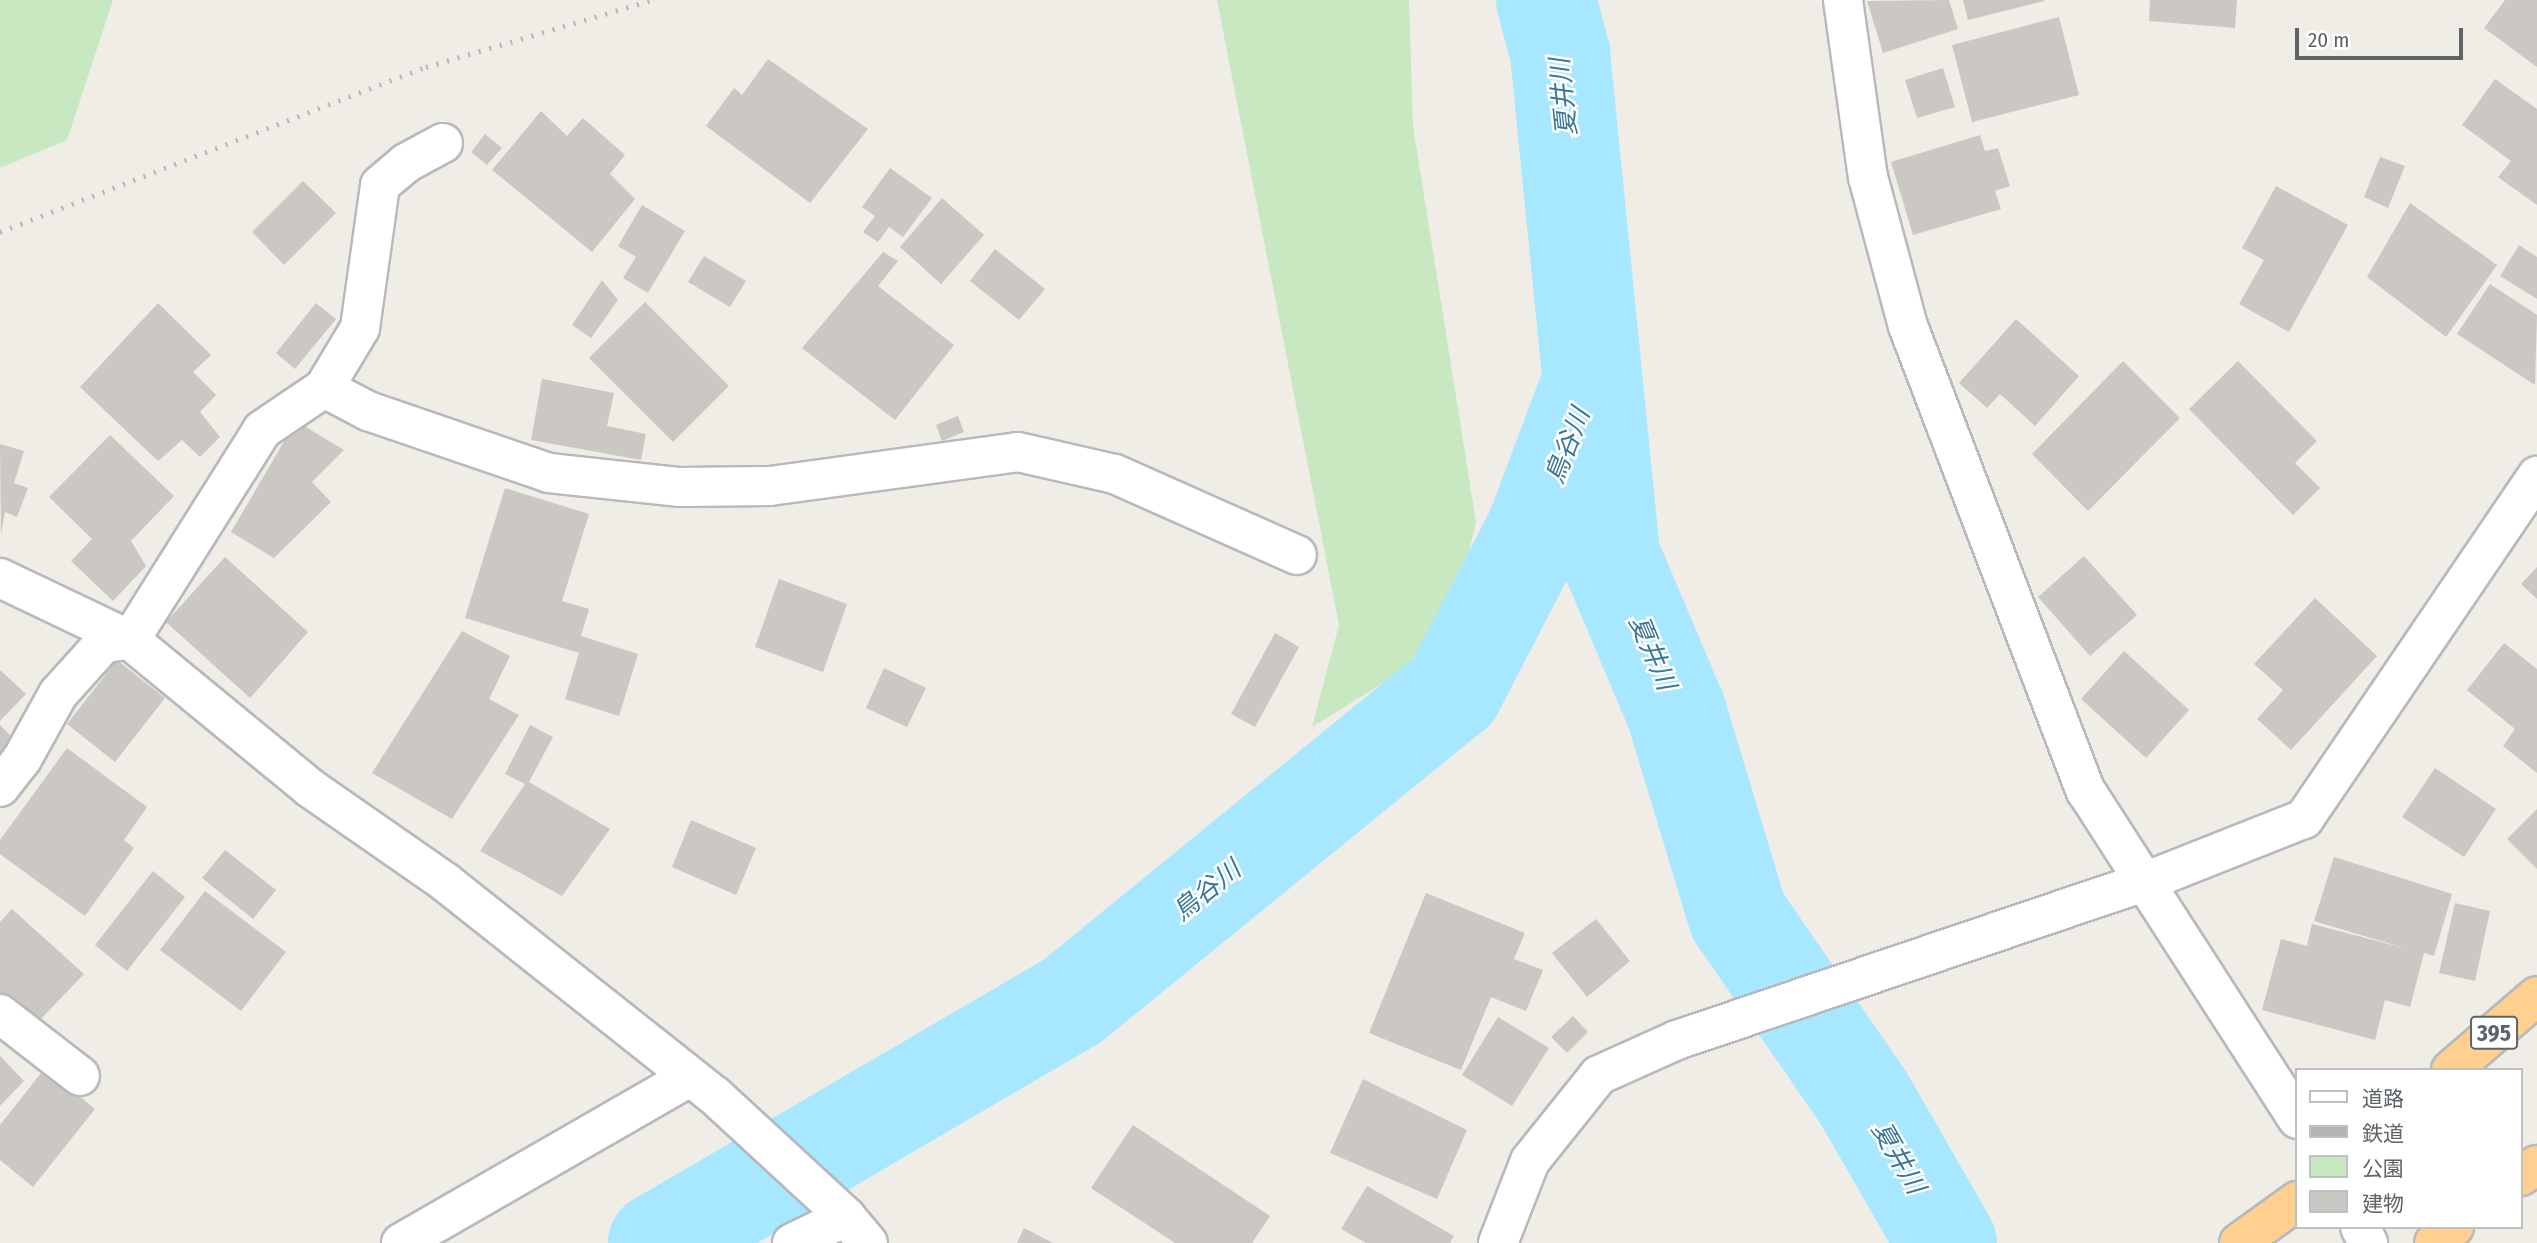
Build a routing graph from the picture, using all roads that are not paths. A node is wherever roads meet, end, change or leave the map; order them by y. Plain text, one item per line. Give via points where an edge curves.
1 (1843, 0) edge
2 (443, 143) dead end
3 (324, 388) junction
4 (2537, 476) edge
5 (1297, 555) dead end
6 (0, 578) edge
7 (130, 640) junction
8 (0, 787) edge
9 (2142, 883) junction
10 (2537, 996) edge
11 (0, 1014) edge
12 (2453, 1068) edge
13 (80, 1076) dead end
14 (702, 1086) junction
15 (2296, 1117) edge
16 (2296, 1202) edge
17 (2452, 1229) edge
18 (857, 1230) edge
19 (401, 1243) edge
20 (792, 1243) edge
21 (1497, 1243) edge
22 (2239, 1243) edge
23 (2434, 1243) edge

1 - 9 street via 1868,177 1908,326 2086,791
2 - 3 street via 406,163 380,186 360,328
3 - 5 street via 404,425 549,473 680,487 770,486 1018,452 1115,474
3 - 7 street via 262,430
4 - 9 street via 2304,819
6 - 7 street
7 - 8 street via 104,643 58,694 22,759
7 - 14 street via 310,788 445,882
9 - 15 street
9 - 21 street via 1677,1040 1599,1075 1530,1161
10 - 12 highway, 395
11 - 13 street
14 - 18 street
14 - 19 street
16 - 22 highway
17 - 23 highway
18 - 20 street

